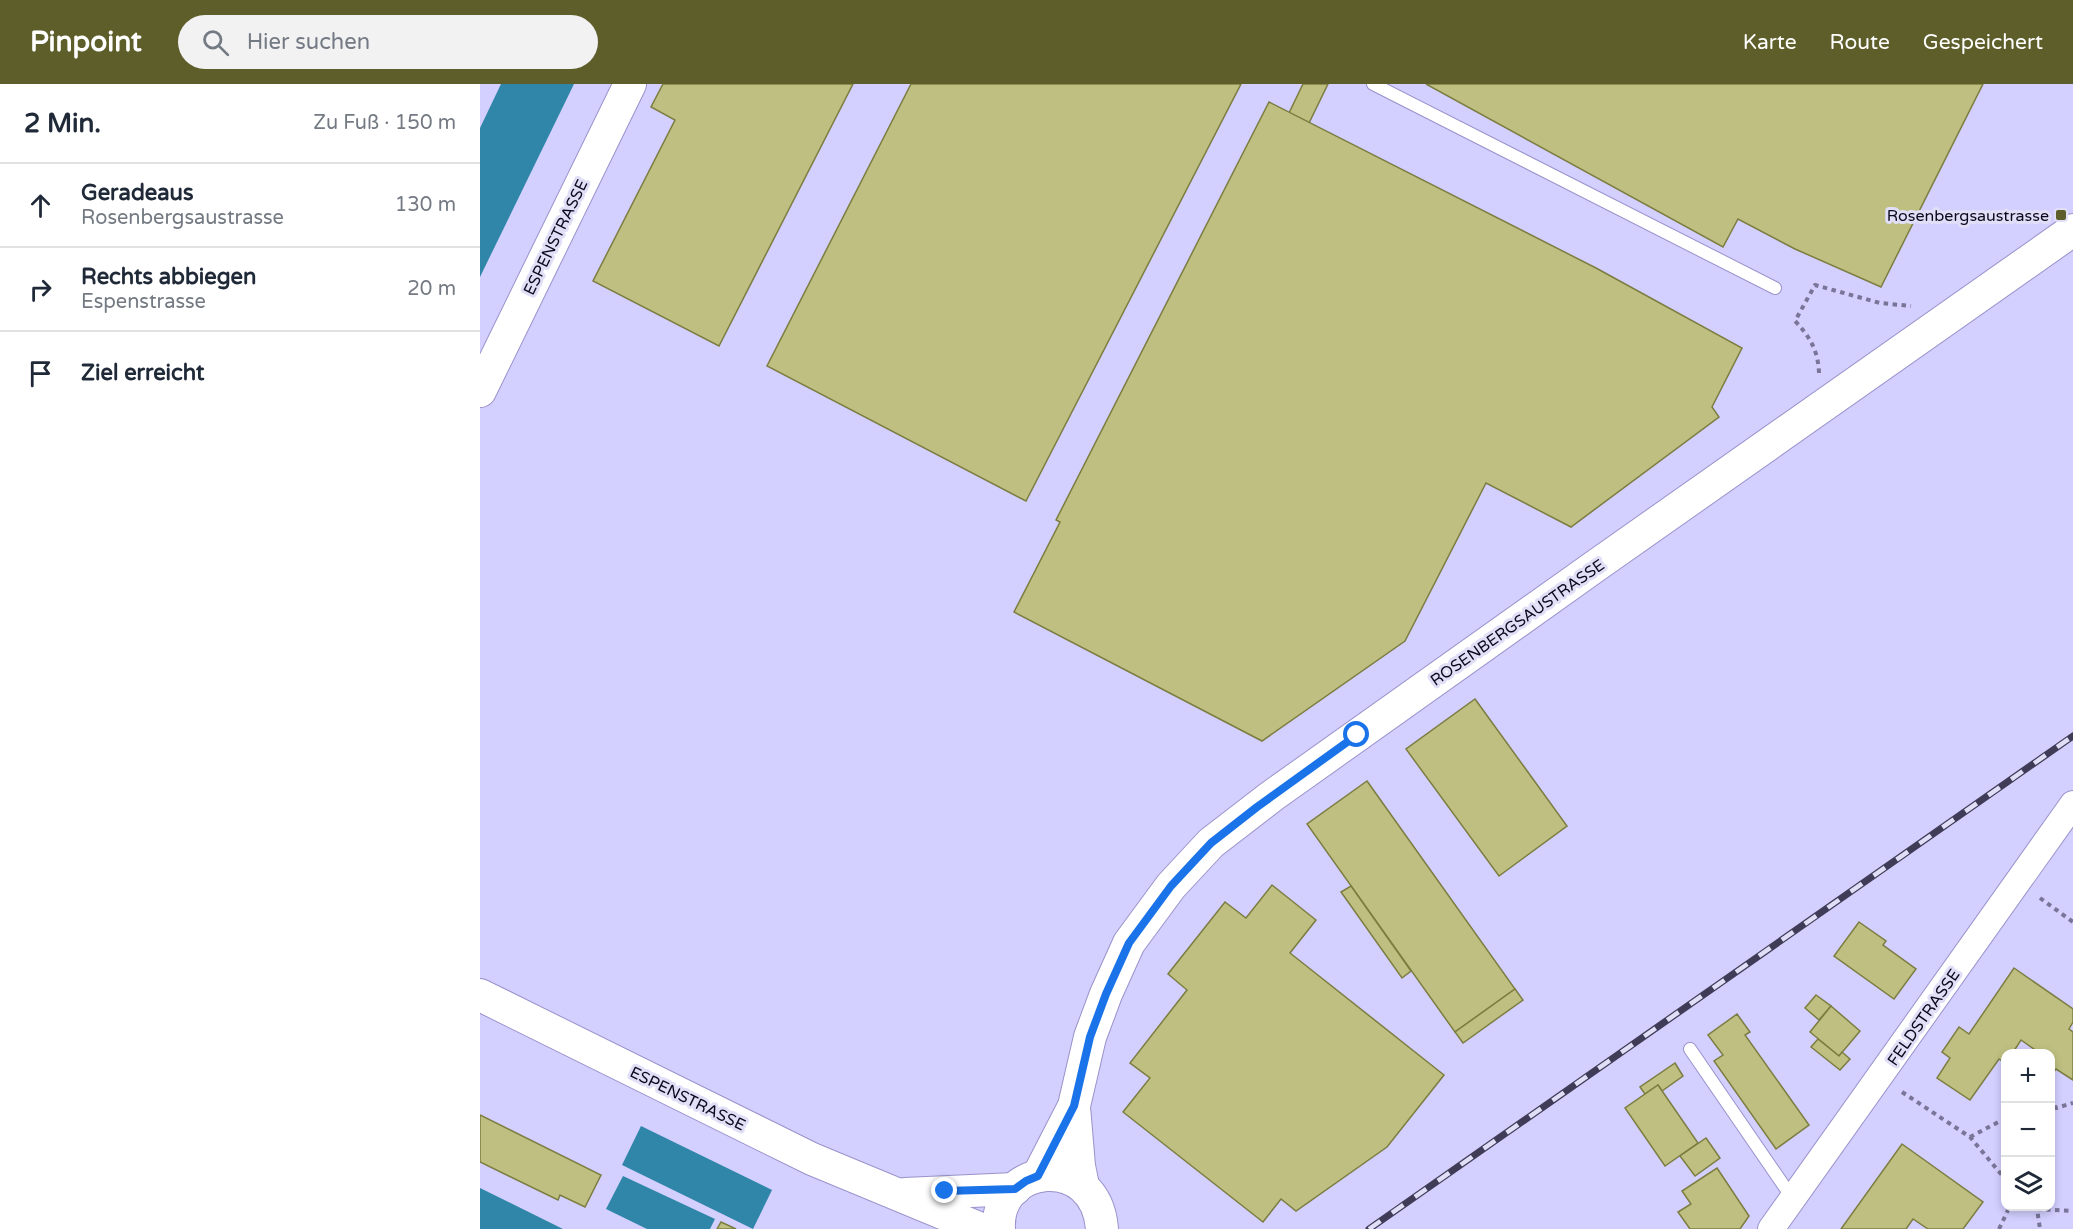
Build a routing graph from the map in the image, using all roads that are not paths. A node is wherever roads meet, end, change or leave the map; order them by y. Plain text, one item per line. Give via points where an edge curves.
1 (630, 84) edge
2 (1373, 84) edge
3 (2073, 230) edge
4 (1775, 288) dead end
5 (480, 391) edge
6 (2073, 804) edge
7 (480, 995) edge
8 (1690, 1049) dead end
9 (1074, 1106) junction
10 (1026, 1182) junction
11 (1083, 1186) junction
12 (898, 1194) junction
13 (1793, 1199) junction
14 (981, 1229) edge
15 (999, 1229) edge
16 (1102, 1229) edge
17 (1771, 1229) edge

1 - 5 street, ESPENSTRASSE
2 - 4 lane
3 - 9 street, ROSENBERGSAUSTRASSE via 1585,573 1211,843 1171,886 1129,943 1090,1037
6 - 13 street, FELDSTRASSE
7 - 12 street, ESPENSTRASSE via 812,1159
8 - 13 lane
9 - 10 street, ROSENBERGSAUSTRASSE
9 - 11 street, ROSENBERGSAUSTRASSE
10 - 11 street, ESPENSTRASSE via 1054,1174
10 - 12 street, ESPENSTRASSE
10 - 15 street, ROSENBERGSAUSTRASSE via 1006,1199
11 - 16 street via 1095,1198
12 - 14 street, ESPENSTRASSE
13 - 17 street, FELDSTRASSE

